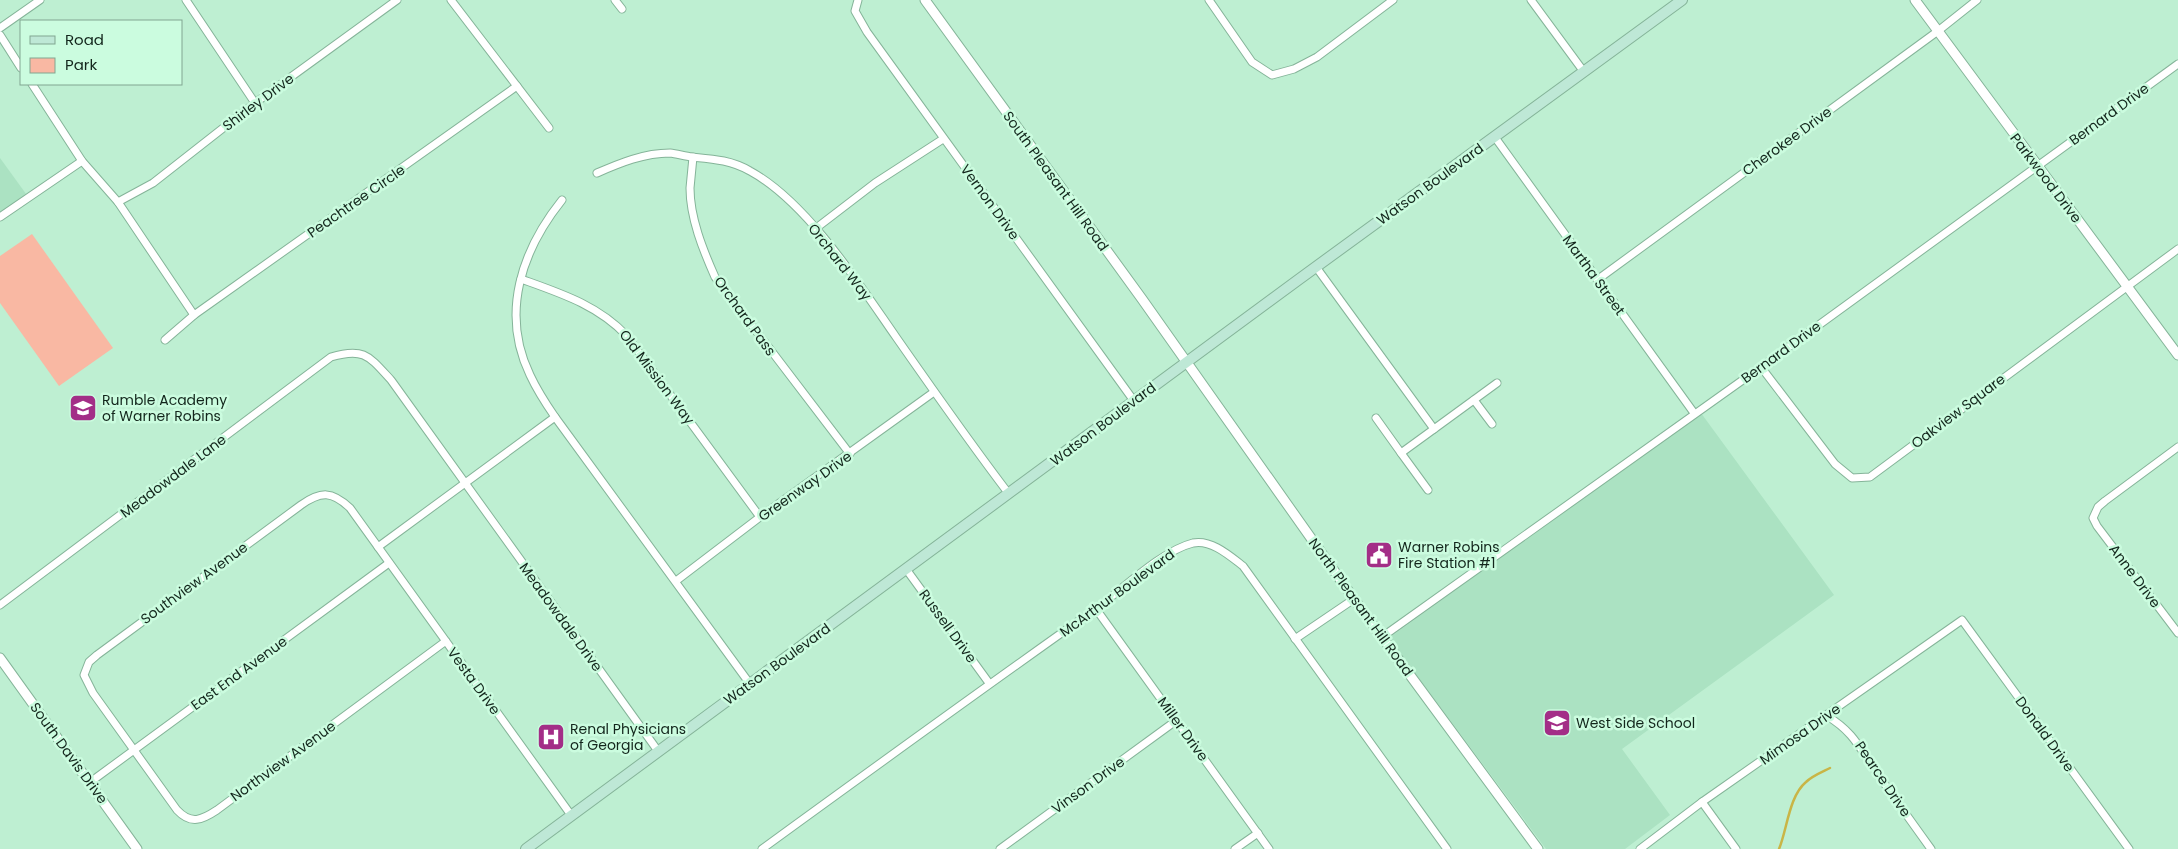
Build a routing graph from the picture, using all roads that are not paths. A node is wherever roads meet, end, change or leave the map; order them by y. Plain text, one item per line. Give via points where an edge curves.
1 (40, 0) edge
2 (186, 0) edge
3 (397, 0) edge
4 (451, 0) edge
5 (615, 0) edge
6 (858, 0) edge
7 (925, 0) edge
8 (1393, 0) edge
9 (1532, 0) edge
10 (1682, 0) edge
11 (1915, 0) edge
12 (1976, 0) edge
13 (1211, 1) edge
14 (622, 9) dead end
15 (0, 28) edge
16 (1938, 31) junction
17 (0, 35) edge
18 (2178, 64) edge
19 (20, 66) edge
20 (1584, 72) junction
21 (33, 85) edge
22 (517, 86) junction
23 (255, 103) junction
24 (549, 128) dead end
25 (1494, 136) junction
26 (943, 138) junction
27 (693, 157) junction
28 (82, 161) junction
29 (2037, 166) junction
30 (597, 173) dead end
31 (562, 200) dead end
32 (118, 202) junction
33 (0, 217) edge
34 (816, 229) junction
35 (2178, 249) edge
36 (1316, 267) junction
37 (520, 278) junction
38 (1597, 280) junction
39 (2126, 286) junction
40 (194, 314) junction
41 (165, 340) dead end
42 (2178, 355) edge
43 (1186, 363) junction
44 (1762, 366) junction
45 (1497, 383) dead end
46 (934, 392) junction
47 (1474, 400) junction
48 (1134, 401) junction
49 (1694, 414) junction
50 (555, 417) junction
51 (1376, 418) dead end
52 (1492, 424) dead end
53 (1434, 429) junction
54 (2178, 447) edge
55 (1401, 453) junction
56 (850, 454) junction
57 (465, 483) junction
58 (1428, 490) dead end
59 (1009, 494) junction
60 (760, 517) junction
61 (378, 547) junction
62 (389, 563) junction
63 (906, 569) junction
64 (676, 581) junction
65 (1354, 599) junction
66 (0, 605) edge
67 (1096, 609) junction
68 (1962, 620) joint
69 (2175, 624) edge
70 (2178, 633) edge
71 (1382, 636) junction
72 (1295, 639) junction
73 (446, 641) junction
74 (0, 658) edge
75 (989, 683) junction
76 (750, 684) junction
77 (1827, 716) junction
78 (1177, 720) junction
79 (134, 750) junction
80 (658, 751) junction
81 (90, 783) junction
82 (1702, 802) junction
83 (571, 815) junction
84 (1258, 833) junction
85 (137, 849) edge
86 (526, 849) edge
87 (762, 849) edge
88 (1000, 849) edge
89 (1235, 849) edge
90 (1269, 849) edge
91 (1447, 849) edge
92 (1538, 849) edge
93 (1640, 849) edge
94 (1736, 849) edge
95 (1931, 849) edge
96 (2129, 849) edge

1 - 15 street
2 - 23 street
3 - 23 street, Shirley Drive
4 - 22 street
5 - 14 street
6 - 26 street, Vernon Drive via 855,11 866,32
7 - 43 street, South Pleasant Hill Road
8 - 13 street via 1316,57 1294,69 1272,75 1252,62
9 - 20 street
10 - 20 main road, Watson Boulevard
11 - 16 street, Parkwood Drive
12 - 16 street, Cherokee Drive
16 - 29 street, Parkwood Drive
16 - 38 street, Cherokee Drive
17 - 19 street
18 - 29 street, Bernard Drive
20 - 25 main road, Watson Boulevard
21 - 28 street
22 - 24 street
22 - 40 street, Peachtree Circle
23 - 32 street, Shirley Drive via 153,183
25 - 36 main road, Watson Boulevard
25 - 38 street, Martha Street
26 - 34 street via 874,183
26 - 48 street, Vernon Drive
27 - 30 street, Orchard Way via 654,154
27 - 34 street, Orchard Way via 710,157 750,170 786,196
27 - 56 street, Orchard Pass via 690,189 695,220 715,277
28 - 32 street
28 - 33 street
29 - 39 street, Parkwood Drive
29 - 44 street, Bernard Drive
31 - 37 street via 535,238
32 - 40 street
34 - 46 street, Orchard Way via 846,265
35 - 39 street, Oakview Square
36 - 43 main road, Watson Boulevard
36 - 53 street
37 - 50 street via 516,315 523,355 529,374
37 - 60 street, Old Mission Way via 572,298 618,326
38 - 49 street, Martha Street
39 - 42 street, Parkwood Drive
39 - 44 street, Oakview Square via 1870,477 1852,478 1835,464
40 - 41 street, Peachtree Circle
43 - 48 main road, Watson Boulevard
43 - 65 street, North Pleasant Hill Road
44 - 49 street, Bernard Drive
45 - 47 street
46 - 56 street, Greenway Drive
46 - 59 street, Orchard Way
47 - 52 street
47 - 53 street
48 - 59 main road, Watson Boulevard
49 - 71 street, Bernard Drive
50 - 57 street
50 - 64 street
51 - 55 street
53 - 55 street
54 - 69 street, Anne Drive via 2105,501 2098,507 2094,518
55 - 58 street
56 - 60 street, Greenway Drive
57 - 61 street
57 - 66 street, Meadowdale Lane via 391,380 372,360 349,351 331,357
57 - 80 street, Meadowdale Drive
59 - 63 main road, Watson Boulevard
60 - 64 street, Greenway Drive
61 - 62 street, Vesta Drive
61 - 79 street, Southview Avenue via 343,501 323,494 313,497 97,655 85,668 86,682
62 - 73 street, Vesta Drive
62 - 79 street, East End Avenue
63 - 75 street, Russell Drive
63 - 76 main road, Watson Boulevard
64 - 76 street
65 - 71 street, North Pleasant Hill Road
65 - 72 street
67 - 72 street, McArthur Boulevard via 1171,552 1195,542 1221,548 1242,566
67 - 75 street, McArthur Boulevard
67 - 78 street, Miller Drive
68 - 77 street, Mimosa Drive
68 - 96 street, Donald Drive
69 - 70 street, Anne Drive
71 - 92 street, North Pleasant Hill Road
72 - 91 street, McArthur Boulevard
73 - 79 street, Northview Avenue via 198,821 183,817
73 - 83 street, Vesta Drive
74 - 81 street, South Davis Drive
75 - 87 street, McArthur Boulevard
76 - 80 main road, Watson Boulevard
77 - 82 street, Mimosa Drive
77 - 95 street, Pearce Drive via 1854,737
78 - 84 street, Miller Drive
78 - 88 street, Vinson Drive
79 - 81 street, East End Avenue
80 - 83 main road, Watson Boulevard
81 - 85 street, South Davis Drive
82 - 93 street, Mimosa Drive
82 - 94 street
83 - 86 main road, Watson Boulevard
84 - 89 street
84 - 90 street, Miller Drive

